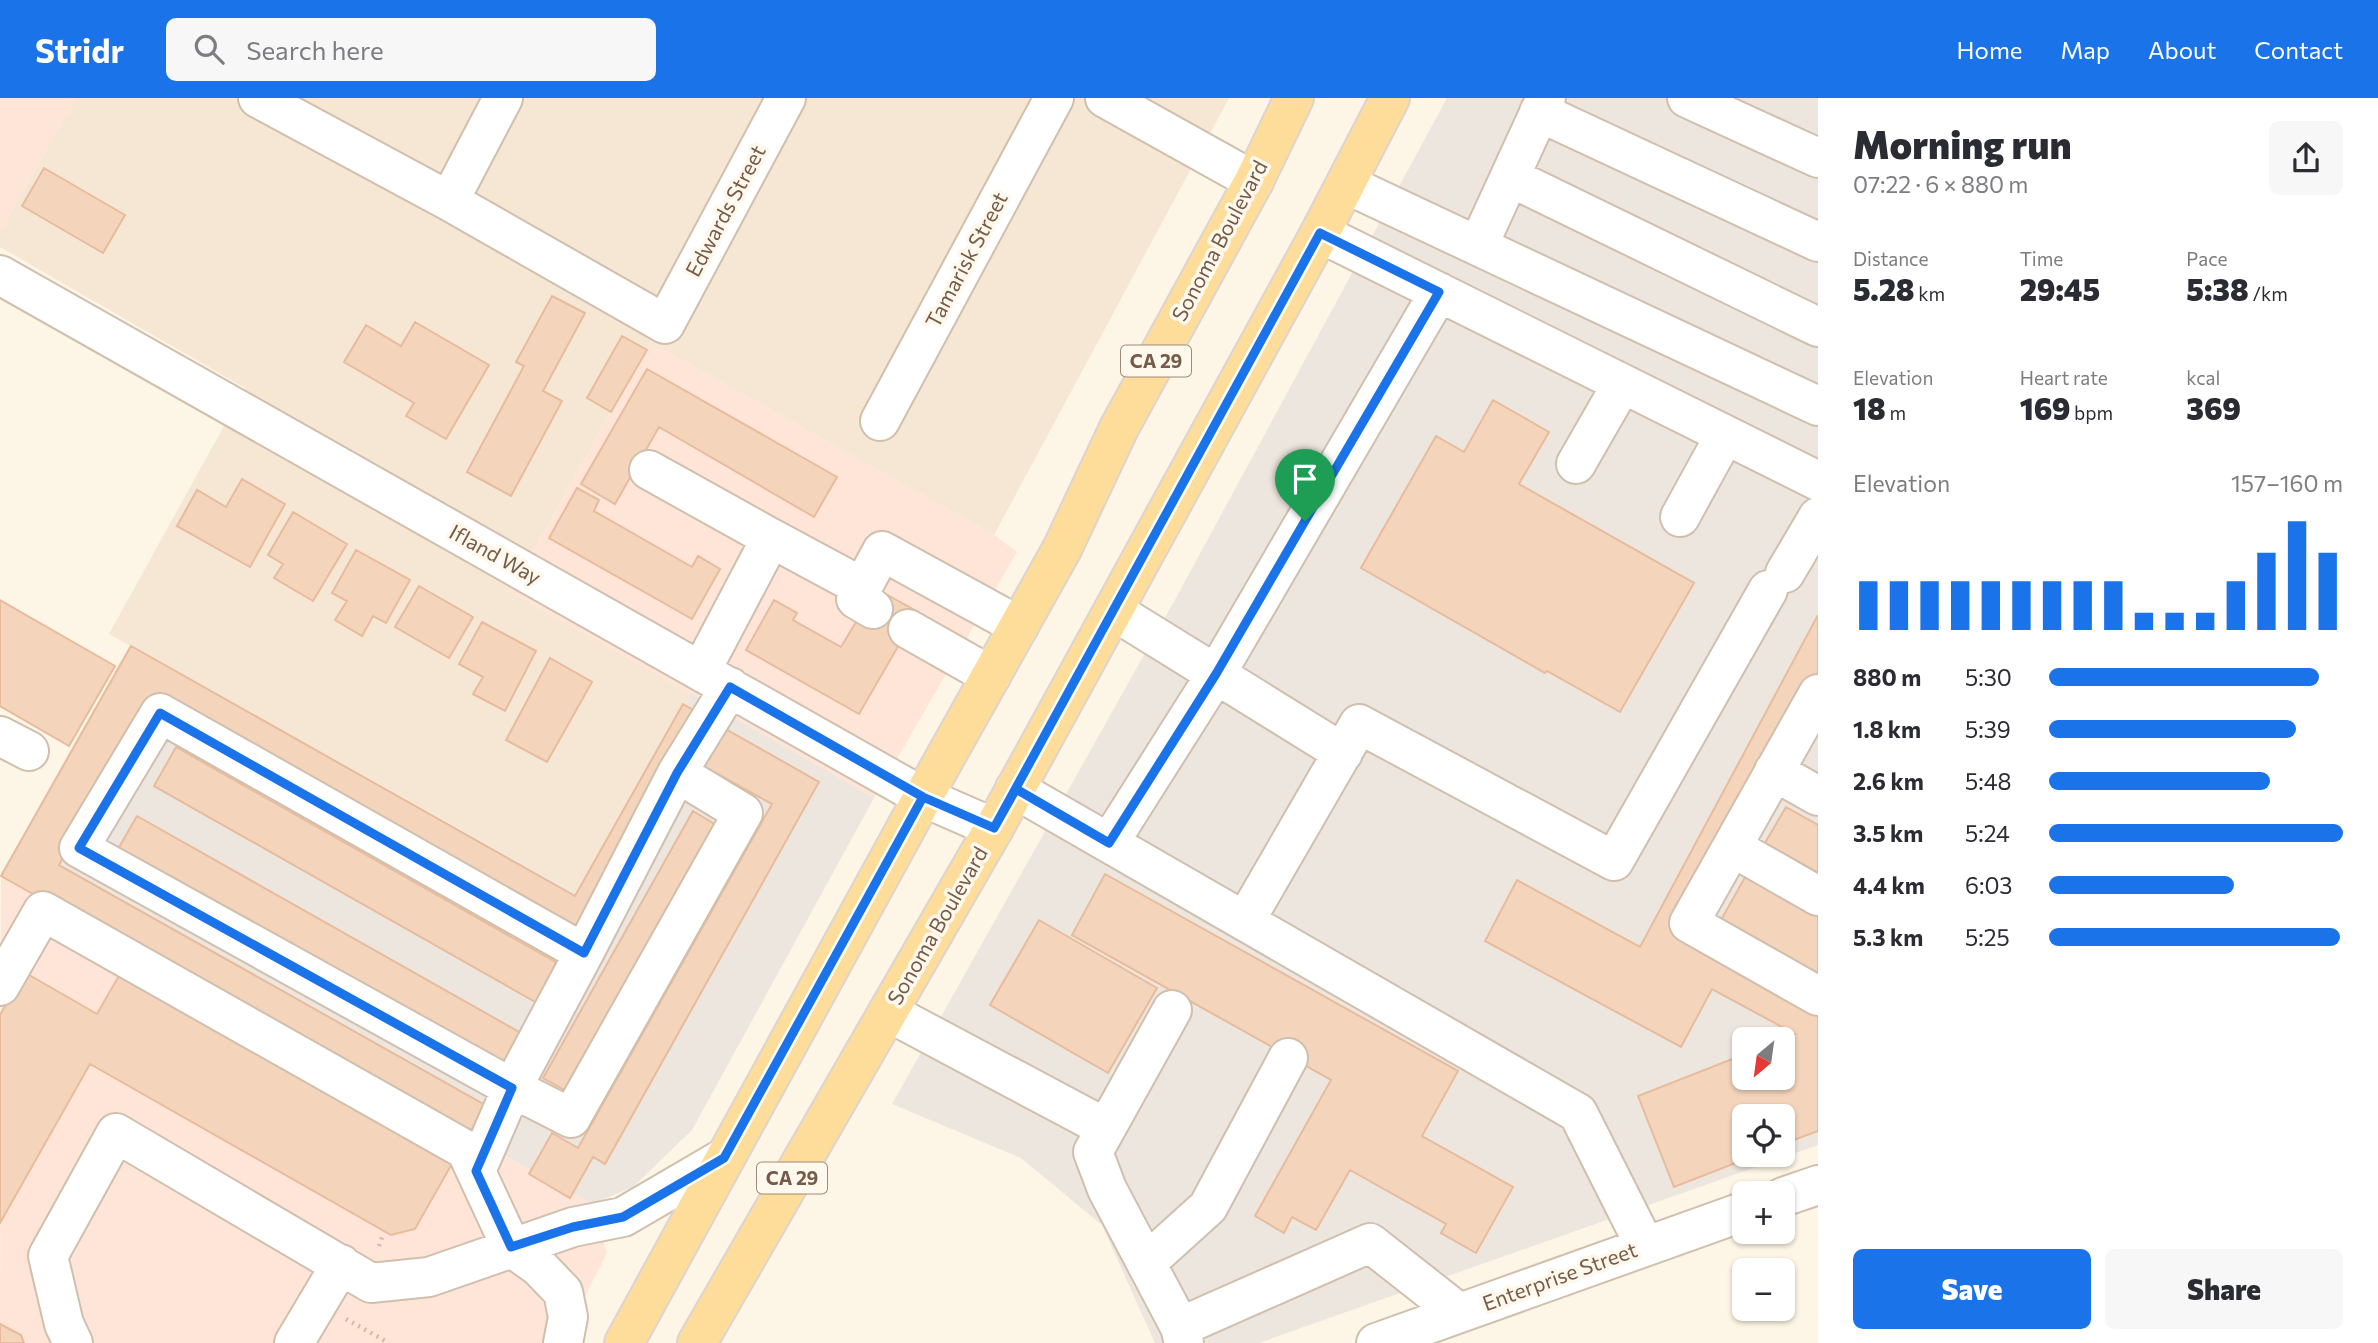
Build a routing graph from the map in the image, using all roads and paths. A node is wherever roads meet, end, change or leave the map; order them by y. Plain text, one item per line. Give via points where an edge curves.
1 (258, 98) edge
2 (503, 98) edge
3 (786, 98) edge
4 (1054, 98) edge
5 (1105, 98) edge
6 (1294, 98) edge
7 (1390, 98) edge
8 (1687, 98) edge
9 (1543, 105) edge
10 (1818, 158) edge
11 (1510, 177) junction
12 (1254, 181) junction
13 (1346, 184) junction
14 (449, 201) junction
15 (1320, 233) junction
16 (1818, 242) edge
17 (1478, 246) junction
18 (0, 275) edge
19 (1439, 292) junction
20 (1818, 327) edge
21 (1622, 384) junction
22 (1818, 406) edge
23 (880, 421) dead end
24 (1725, 435) junction
25 (1576, 464) dead end
26 (649, 470) dead end
27 (1818, 481) edge
28 (1681, 517) dead end
29 (1818, 517) edge
30 (772, 538) junction
31 (1114, 611) junction
32 (1019, 626) junction
33 (908, 629) dead end
34 (1216, 674) junction
35 (990, 676) junction
36 (715, 679) junction
37 (1814, 709) edge
38 (1343, 753) junction
39 (1774, 771) junction
40 (677, 773) junction
41 (1016, 789) junction
42 (1818, 796) edge
43 (923, 797) junction
44 (994, 828) junction
45 (1109, 843) junction
46 (1732, 847) junction
47 (1818, 896) edge
48 (1245, 921) junction
49 (584, 953) junction
50 (0, 986) edge
51 (1818, 996) edge
52 (1172, 1010) dead end
53 (888, 1012) junction
54 (1289, 1058) dead end
55 (512, 1088) junction
56 (1106, 1128) junction
57 (724, 1158) junction
58 (476, 1171) junction
59 (1818, 1185) edge
60 (1795, 1193) edge
61 (1732, 1216) edge
62 (511, 1247) junction
63 (1645, 1247) junction
64 (1146, 1263) junction
65 (341, 1264) junction
66 (1459, 1313) junction
67 (343, 1317) dead end
68 (1182, 1335) edge
69 (73, 1343) edge
70 (294, 1343) edge
71 (389, 1343) edge
72 (563, 1343) edge
73 (624, 1343) edge
74 (697, 1343) edge
75 (1376, 1343) edge

1 - 14 street
2 - 14 street
3 - 14 street, Edwards Street via 665,324
4 - 23 street, Tamarisk Street
5 - 12 street
6 - 12 main road, Sonoma Boulevard / CA 29
7 - 13 main road, Sonoma Boulevard / CA 29
8 - 10 street
9 - 11 street
9 - 16 street
11 - 17 street
11 - 20 street
12 - 32 main road, Sonoma Boulevard / CA 29 via 1119,428 1062,549
13 - 15 main road, Sonoma Boulevard / CA 29
13 - 17 street
15 - 19 street
15 - 31 main road, Sonoma Boulevard / CA 29
17 - 22 street
18 - 36 street, Ifland Way
19 - 21 street
19 - 34 street
21 - 24 street
21 - 25 street
24 - 27 street
24 - 28 street
26 - 30 street
29 - 38 street via 1614,861 1360,724
30 - 32 street via 867,598 882,551
30 - 36 street
31 - 34 street
31 - 41 main road, Sonoma Boulevard / CA 29
32 - 35 main road, Sonoma Boulevard / CA 29
33 - 35 street
34 - 38 street
34 - 45 street
35 - 43 main road, Sonoma Boulevard / CA 29
36 - 40 street
36 - 43 street, Ifland Way
37 - 39 street
38 - 48 street
39 - 42 street
39 - 46 street
40 - 49 street
40 - 55 street via 744,813 571,1118
41 - 44 main road, Sonoma Boulevard / CA 29
41 - 45 street
43 - 44 street, Ifland Way
43 - 57 main road, Sonoma Boulevard / CA 29
44 - 53 main road, Sonoma Boulevard / CA 29
45 - 48 street
46 - 47 street
46 - 51 street via 1689,923
48 - 63 street via 1578,1114
49 - 55 street
49 - 55 street via 160,713 79,848
50 - 58 street via 44,911 466,1150
52 - 56 street
53 - 56 street
53 - 74 main road, Sonoma Boulevard / CA 29
54 - 64 street via 1208,1208
55 - 58 street
56 - 64 street via 1093,1152
57 - 62 street via 623,1217
57 - 73 main road, Sonoma Boulevard / CA 29
58 - 62 street
59 - 60 street
61 - 63 street, Enterprise Street
62 - 65 street via 429,1277 401,1282 371,1283
62 - 72 street via 563,1292 568,1317
63 - 66 street, Enterprise Street
64 - 68 street
65 - 69 street via 116,1133 48,1256
65 - 70 street
66 - 68 street via 1370,1243
66 - 75 street, Enterprise Street
67 - 71 path

